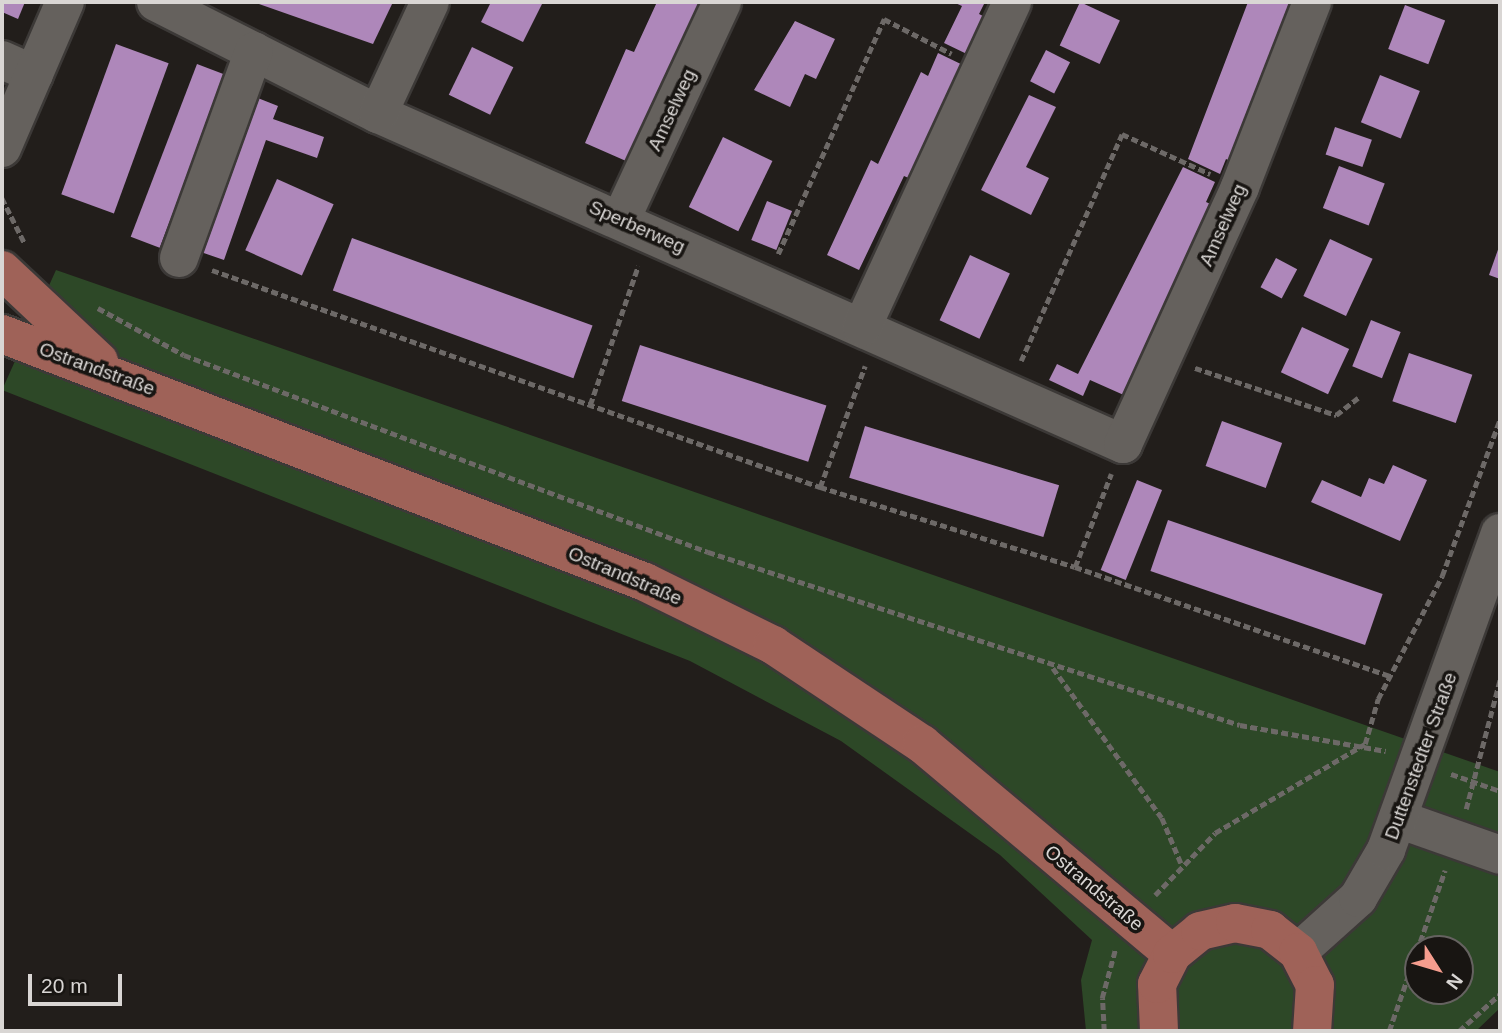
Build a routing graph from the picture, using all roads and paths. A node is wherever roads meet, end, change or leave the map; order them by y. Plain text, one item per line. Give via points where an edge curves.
1 (65, 2) edge
2 (156, 2) edge
3 (430, 2) edge
4 (722, 2) edge
5 (1012, 2) edge
6 (1312, 2) edge
7 (254, 51) junction
8 (18, 67) edge
9 (981, 68) junction
10 (378, 114) junction
11 (2, 148) edge
12 (1240, 187) junction
13 (2, 198) edge
14 (635, 226) junction
15 (178, 258) joint
16 (15, 262) edge
17 (764, 284) junction
18 (87, 301) dead end
19 (870, 330) junction
20 (2, 334) edge
21 (1163, 357) junction
22 (116, 376) junction
23 (1007, 393) junction
24 (1358, 398) dead end
25 (590, 405) junction
26 (1500, 419) edge
27 (1123, 444) junction
28 (820, 487) junction
29 (1500, 533) edge
30 (1075, 567) junction
31 (1052, 666) junction
32 (1390, 676) junction
33 (1500, 679) edge
34 (1365, 744) junction
35 (1398, 819) junction
36 (1455, 839) junction
37 (1500, 855) edge
38 (1181, 863) junction
39 (1134, 922) junction
40 (1298, 952) junction
41 (1172, 954) junction
42 (1500, 994) edge
43 (1104, 1031) edge
44 (1158, 1031) edge
45 (1312, 1031) edge
46 (1390, 1031) edge
47 (1458, 1031) edge

1 - 8 street
2 - 7 street, Sperberweg
3 - 10 street
4 - 14 street, Amselweg
5 - 9 street
6 - 12 street, Amselweg
7 - 10 street, Sperberweg
7 - 15 street
8 - 11 street
9 - 17 path via 884,19
9 - 19 street
10 - 14 street, Sperberweg
12 - 21 street, Amselweg
12 - 23 path via 1122,134
13 - 16 path
14 - 17 street, Sperberweg
14 - 25 path
15 - 25 path
16 - 22 main road
17 - 19 street, Sperberweg
18 - 31 path via 197,360 708,552
19 - 23 street, Sperberweg
19 - 28 path
20 - 22 main road, Ostrandstraße
21 - 24 path via 1336,415
21 - 27 street, Amselweg
22 - 39 main road, Ostrandstraße via 645,582 773,645 922,744
23 - 27 street, Sperberweg
25 - 28 path
26 - 32 path via 1442,576
27 - 30 path
28 - 30 path
29 - 35 street, Duttenstedter Straße
30 - 32 path
31 - 34 path via 1240,725
31 - 38 path via 1162,818
32 - 34 path
33 - 36 path via 1476,779
34 - 38 path via 1215,833
35 - 36 street
35 - 40 street, Duttenstedter Straße via 1358,898
36 - 37 street
36 - 46 path
38 - 39 path
39 - 41 main road, Ostrandstraße
39 - 43 path via 1108,964
40 - 41 main road via 1270,930 1235,923 1200,931
40 - 45 main road via 1315,985
41 - 44 main road via 1157,984
42 - 47 path

